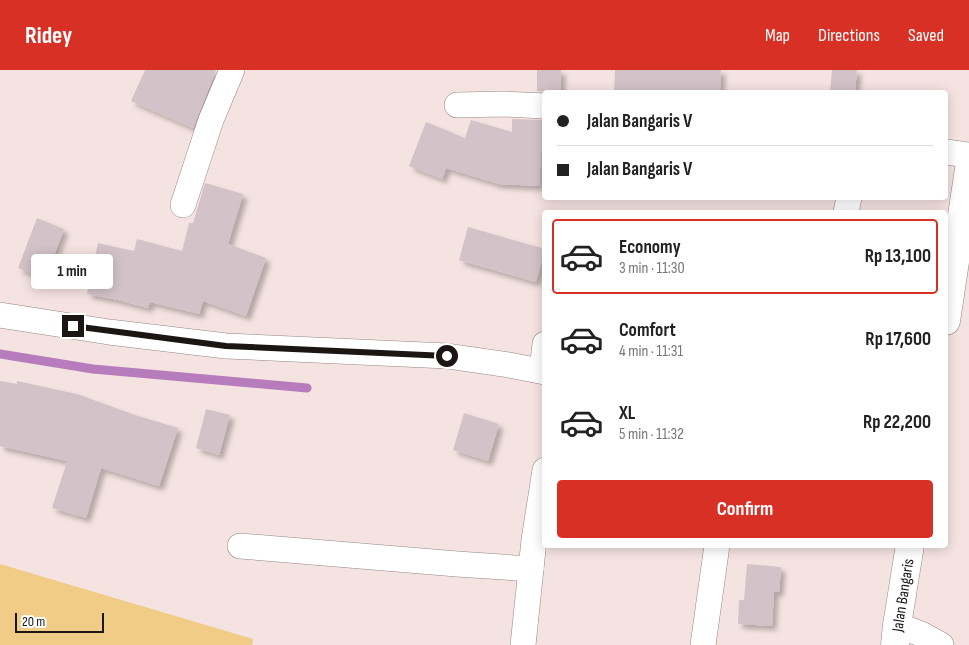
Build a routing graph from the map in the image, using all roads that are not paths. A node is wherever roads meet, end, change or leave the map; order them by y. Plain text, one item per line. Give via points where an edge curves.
1 (232, 70) edge
2 (458, 105) dead end
3 (542, 106) edge
4 (948, 152) edge
5 (969, 155) edge
6 (969, 169) edge
7 (183, 205) dead end
8 (948, 308) edge
9 (0, 315) edge
10 (542, 372) edge
11 (542, 489) edge
12 (240, 546) dead end
13 (717, 548) edge
14 (910, 548) edge
15 (531, 568) junction
16 (896, 635) edge
17 (523, 645) edge
18 (703, 645) edge
19 (941, 645) edge

1 - 7 street via 211,120
2 - 3 street
4 - 5 street
6 - 8 street
9 - 10 street via 226,346 447,356
11 - 15 street
12 - 15 street
13 - 18 street
14 - 16 street, Jalan Bangaris
15 - 17 street
16 - 19 street via 921,634

